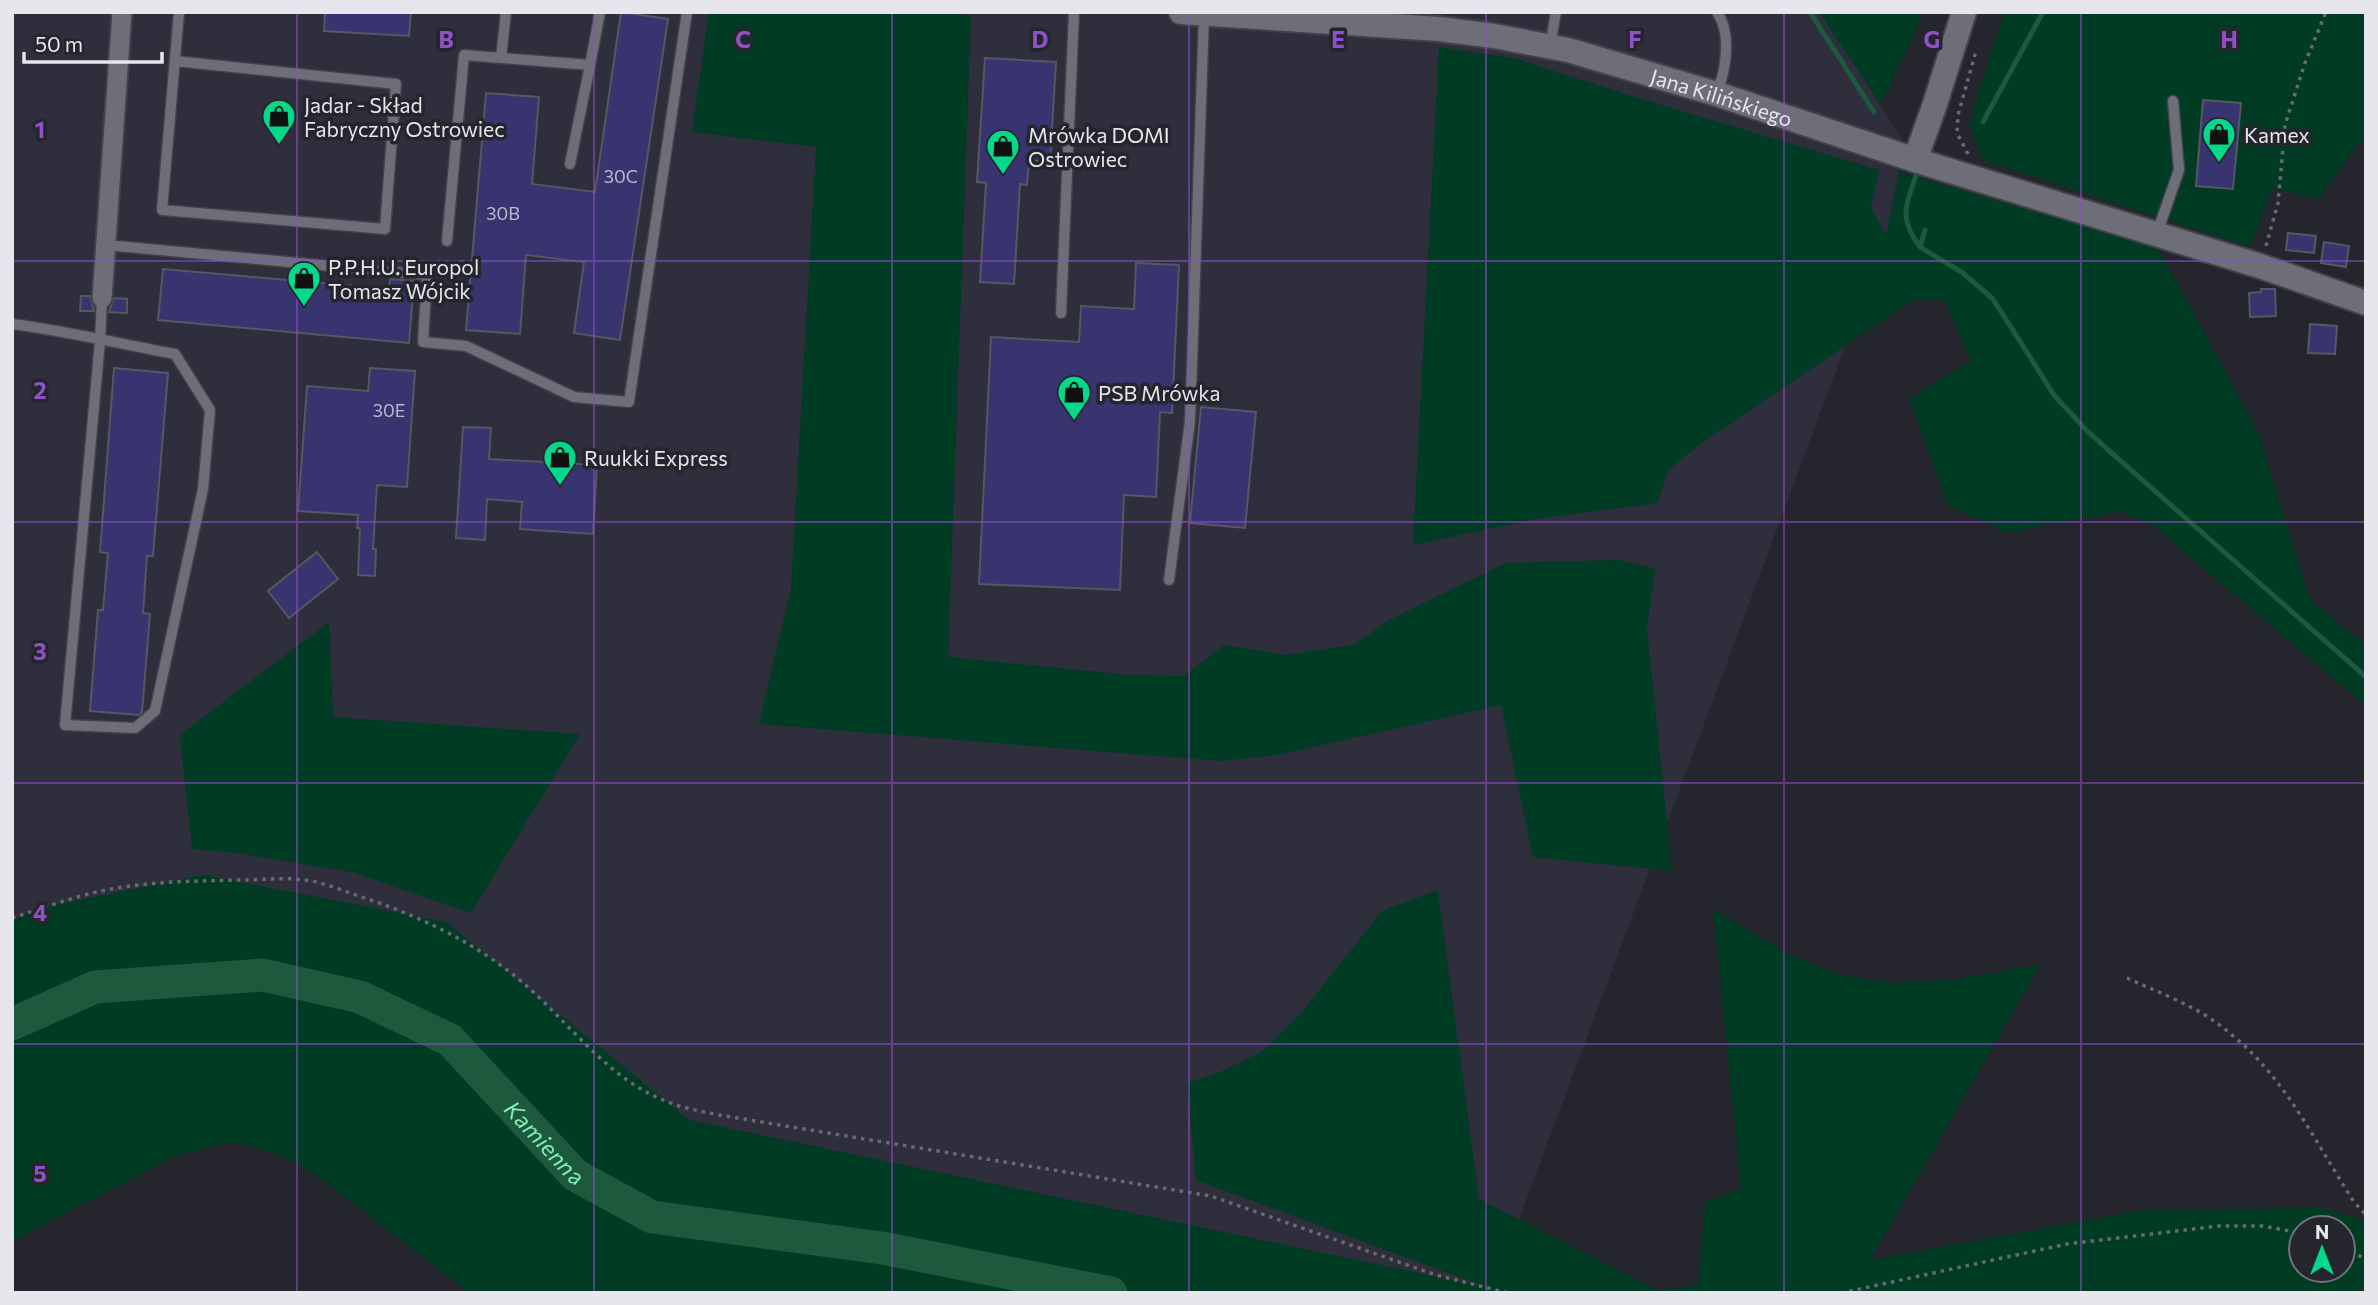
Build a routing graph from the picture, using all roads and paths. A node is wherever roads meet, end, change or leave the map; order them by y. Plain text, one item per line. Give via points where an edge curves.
1 (122, 12) edge
2 (179, 12) edge
3 (506, 12) edge
4 (600, 12) edge
5 (687, 12) edge
6 (1074, 12) edge
7 (1556, 12) edge
8 (1717, 12) edge
9 (1964, 12) edge
10 (2326, 12) edge
11 (1193, 13) edge
12 (1233, 14) edge
13 (1549, 46) junction
14 (1976, 51) dead end
15 (501, 58) junction
16 (175, 61) junction
17 (590, 65) junction
18 (1717, 94) junction
19 (2173, 101) dead end
20 (1958, 115) dead end
21 (1915, 160) junction
22 (570, 164) dead end
23 (2157, 233) junction
24 (447, 242) dead end
25 (106, 245) junction
26 (2253, 264) junction
27 (102, 298) joint
28 (2366, 303) edge
29 (1062, 313) dead end
30 (12, 324) edge
31 (100, 341) junction
32 (1169, 580) dead end
33 (12, 918) edge
34 (2127, 978) dead end
35 (2366, 1215) edge
36 (2287, 1230) edge
37 (1508, 1293) edge
38 (1841, 1293) edge

1 - 25 street
2 - 16 lane
3 - 15 lane
4 - 17 lane
5 - 25 lane via 629,402 574,397 466,346 423,342 427,275
6 - 29 lane
7 - 13 lane
8 - 18 lane via 1724,22 1726,42 1724,76
9 - 21 street
10 - 26 path via 2285,125 2278,203
11 - 12 street, Jana Kilińskiego
11 - 32 lane via 1190,421
12 - 13 street, Jana Kilińskiego via 1439,29
13 - 18 street, Jana Kilińskiego
14 - 20 path
15 - 17 lane
15 - 24 lane via 464,55
16 - 16 lane via 162,210 385,229 396,84
17 - 22 lane
18 - 21 street, Jana Kilińskiego
19 - 23 lane via 2179,170
21 - 23 street, Jana Kilińskiego
23 - 26 street, Jana Kilińskiego
25 - 27 street
26 - 28 street, Jana Kilińskiego
27 - 31 lane
30 - 31 lane
31 - 31 lane via 65,725 135,728 155,711 202,489 210,411 175,354
33 - 37 path via 78,896 124,887 273,879 327,885 417,917 486,955 622,1077 661,1100 719,1115 1211,1196 1436,1275
34 - 35 path via 2212,1019 2251,1051 2281,1084
36 - 38 path via 2219,1226 2067,1244

